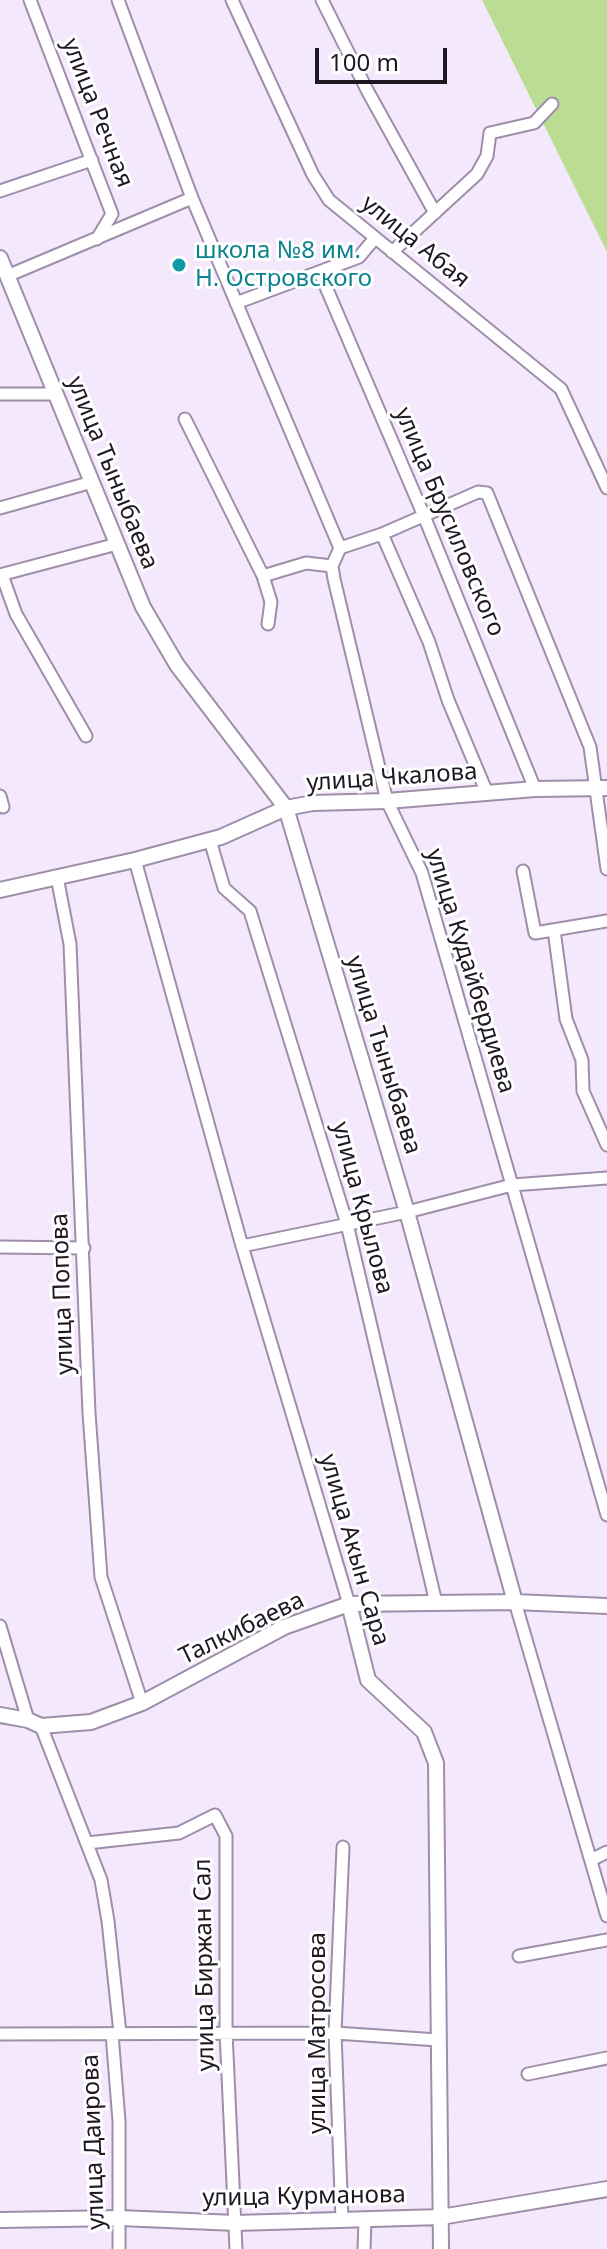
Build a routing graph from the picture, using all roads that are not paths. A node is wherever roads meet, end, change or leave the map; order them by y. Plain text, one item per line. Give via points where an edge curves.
1 (30, 0) edge
2 (118, 0) edge
3 (232, 0) edge
4 (322, 0) edge
5 (552, 104) dead end
6 (92, 160) junction
7 (0, 191) edge
8 (192, 198) junction
9 (435, 213) junction
10 (375, 238) junction
11 (97, 239) junction
12 (392, 252) junction
13 (0, 258) edge
14 (320, 273) junction
15 (7, 276) junction
16 (236, 303) junction
17 (0, 394) edge
18 (56, 394) junction
19 (185, 419) dead end
20 (92, 482) junction
21 (607, 488) edge
22 (0, 508) edge
23 (424, 516) junction
24 (382, 534) junction
25 (117, 544) junction
26 (340, 548) junction
27 (332, 566) junction
28 (1, 575) edge
29 (263, 576) junction
30 (268, 624) dead end
31 (86, 736) dead end
32 (602, 788) edge
33 (535, 789) junction
34 (487, 793) junction
35 (387, 801) junction
36 (286, 808) junction
37 (210, 840) junction
38 (135, 860) junction
39 (607, 869) edge
40 (523, 871) dead end
41 (57, 877) junction
42 (0, 890) edge
43 (607, 921) edge
44 (554, 930) junction
45 (607, 1145) edge
46 (607, 1178) edge
47 (512, 1185) junction
48 (407, 1212) junction
49 (347, 1224) junction
50 (242, 1246) junction
51 (0, 1247) edge
52 (84, 1248) junction
53 (607, 1515) edge
54 (515, 1602) junction
55 (436, 1603) junction
56 (349, 1604) junction
57 (607, 1606) edge
58 (0, 1626) edge
59 (142, 1703) junction
60 (0, 1715) edge
61 (34, 1723) junction
62 (87, 1843) junction
63 (343, 1847) dead end
64 (607, 1852) edge
65 (591, 1860) junction
66 (607, 1916) edge
67 (607, 1940) edge
68 (519, 1956) dead end
69 (226, 2032) junction
70 (116, 2033) junction
71 (335, 2033) junction
72 (0, 2034) edge
73 (438, 2040) junction
74 (607, 2058) edge
75 (528, 2074) dead end
76 (607, 2189) edge
77 (441, 2217) junction
78 (120, 2218) junction
79 (0, 2220) edge
80 (342, 2220) junction
81 (365, 2220) junction
82 (236, 2223) junction
83 (119, 2249) edge
84 (236, 2249) edge
85 (364, 2249) edge
86 (441, 2249) edge

1 - 6 street, улица Речная
2 - 8 street
3 - 10 street, улица Абая via 313,175 329,200
4 - 9 street
5 - 9 street via 534,123 490,133 487,156 477,174
6 - 7 street
6 - 11 street, улица Речная via 112,214
8 - 11 street
8 - 16 street
9 - 12 street
10 - 12 street, улица Абая
10 - 14 street via 359,257
11 - 15 street
12 - 21 street, улица Абая via 561,389
13 - 15 street, улица Тыныбаева
14 - 16 street
14 - 23 street, улица Брусиловского
15 - 18 street, улица Тыныбаева
16 - 26 street
17 - 18 street
18 - 20 street, улица Тыныбаева
19 - 29 street
20 - 22 street
20 - 25 street, улица Тыныбаева
23 - 24 street
23 - 32 street via 478,492 487,493
23 - 33 street, улица Брусиловского
24 - 26 street
24 - 34 street
25 - 28 street
25 - 36 street, улица Тыныбаева via 143,607 177,665
26 - 27 street
27 - 29 street via 306,563
27 - 35 street, улица Кудайбердиева
28 - 31 street via 16,614
29 - 30 street via 271,602
32 - 33 street, улица Чкалова
32 - 39 street
33 - 34 street, улица Чкалова
34 - 35 street, улица Чкалова
35 - 36 street, улица Чкалова
35 - 47 street, улица Кудайбердиева via 422,873
36 - 37 street, улица Чкалова
36 - 48 street, улица Тыныбаева
37 - 38 street, улица Чкалова
37 - 49 street, улица Крылова via 224,888 250,911
38 - 41 street, улица Чкалова
38 - 50 street, улица Акын Сара
40 - 44 street via 535,933
41 - 42 street, улица Чкалова
41 - 52 street, улица Попова via 70,944
43 - 44 street
44 - 45 street via 566,1019 582,1060 583,1091
46 - 47 street
47 - 48 street
47 - 53 street, улица Кудайбердиева
48 - 49 street
48 - 54 street, улица Тыныбаева
49 - 50 street
49 - 55 street, улица Крылова
50 - 56 street, улица Акын Сара
51 - 52 street
52 - 59 street, улица Попова via 101,1577
54 - 55 street, Талкибаева
54 - 57 street, Талкибаева
54 - 65 street, улица Тыныбаева
55 - 56 street, Талкибаева
56 - 59 street, Талкибаева via 284,1627
56 - 73 street, улица Акын Сара via 368,1680 424,1732 436,1763
58 - 61 street, улица Даирова
59 - 61 street, Талкибаева via 91,1722
60 - 61 street, Талкибаева
61 - 62 street, улица Даирова
62 - 69 street, улица Биржан Сал via 179,1833 215,1815 226,1836
62 - 70 street, улица Даирова via 108,1921
63 - 71 street, улица Матросова
64 - 65 street
65 - 66 street, улица Тыныбаева
67 - 68 street
69 - 70 street
69 - 71 street
69 - 82 street, улица Биржан Сал
70 - 72 street
70 - 78 street, улица Даирова
71 - 73 street
71 - 80 street, улица Матросова
73 - 77 street, улица Акын Сара
74 - 75 street
76 - 77 street, улица Курманова
77 - 81 street, улица Курманова
77 - 86 street, улица Акын Сара
78 - 79 street, улица Курманова
78 - 82 street, улица Курманова
78 - 83 street, улица Даирова
80 - 81 street, улица Курманова
80 - 82 street, улица Курманова
81 - 85 street
82 - 84 street, улица Биржан Сал

